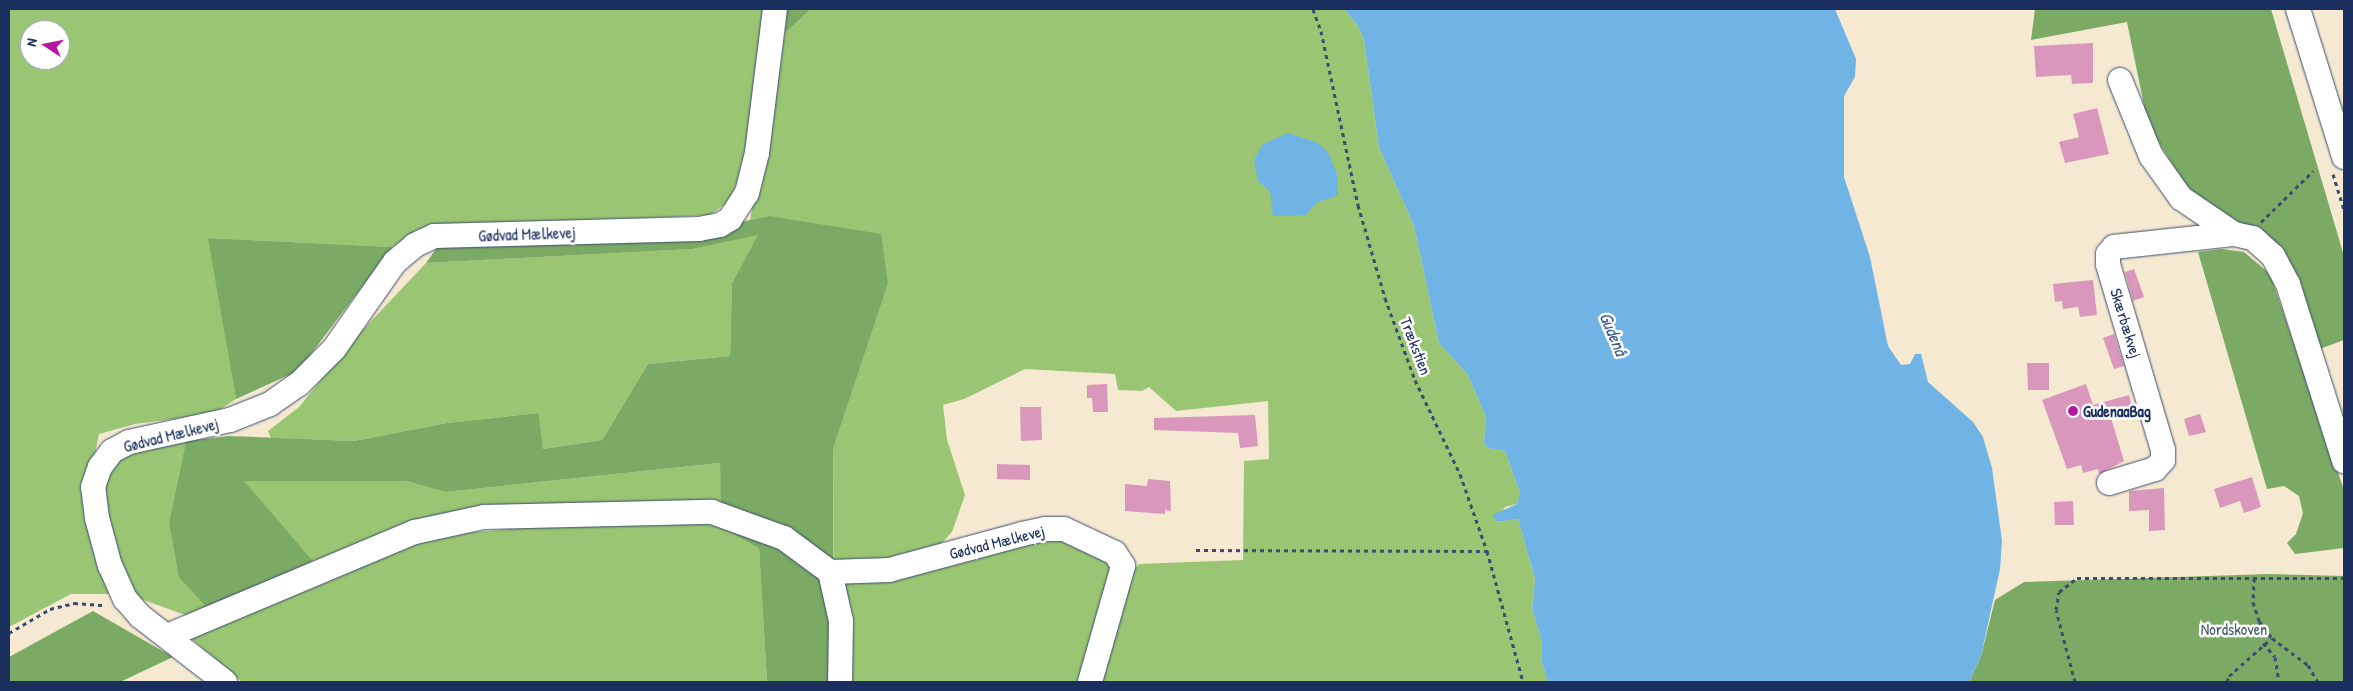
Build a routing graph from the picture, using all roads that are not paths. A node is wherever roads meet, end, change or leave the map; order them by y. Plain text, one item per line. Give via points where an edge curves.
1 (775, 9) edge
2 (2298, 9) edge
3 (2120, 80) dead end
4 (2344, 157) edge
5 (2243, 236) junction
6 (2344, 461) edge
7 (2109, 483) dead end
8 (830, 572) junction
9 (167, 636) junction
10 (225, 682) edge
11 (840, 682) edge
12 (1090, 682) edge

1 - 9 street, Gødvad Mælkevej via 757,153 747,193 730,219 720,225 700,228 434,236 415,245 395,262 334,349 292,389 270,404 230,420 129,442 112,451 100,467 93,487 97,518 110,566 125,599 140,616
2 - 4 street
3 - 5 street via 2151,156 2164,177 2181,198
5 - 6 street via 2273,256 2288,284
5 - 7 street, Skærbækvej via 2114,247 2108,254 2108,264 2163,450 2163,460 2155,469
8 - 9 street via 784,538 712,512 484,518 415,532
8 - 11 street via 841,621
8 - 12 street, Gødvad Mælkevej via 889,570 1045,529 1064,529 1088,538 1115,553 1123,566
9 - 10 street, Gødvad Mælkevej

